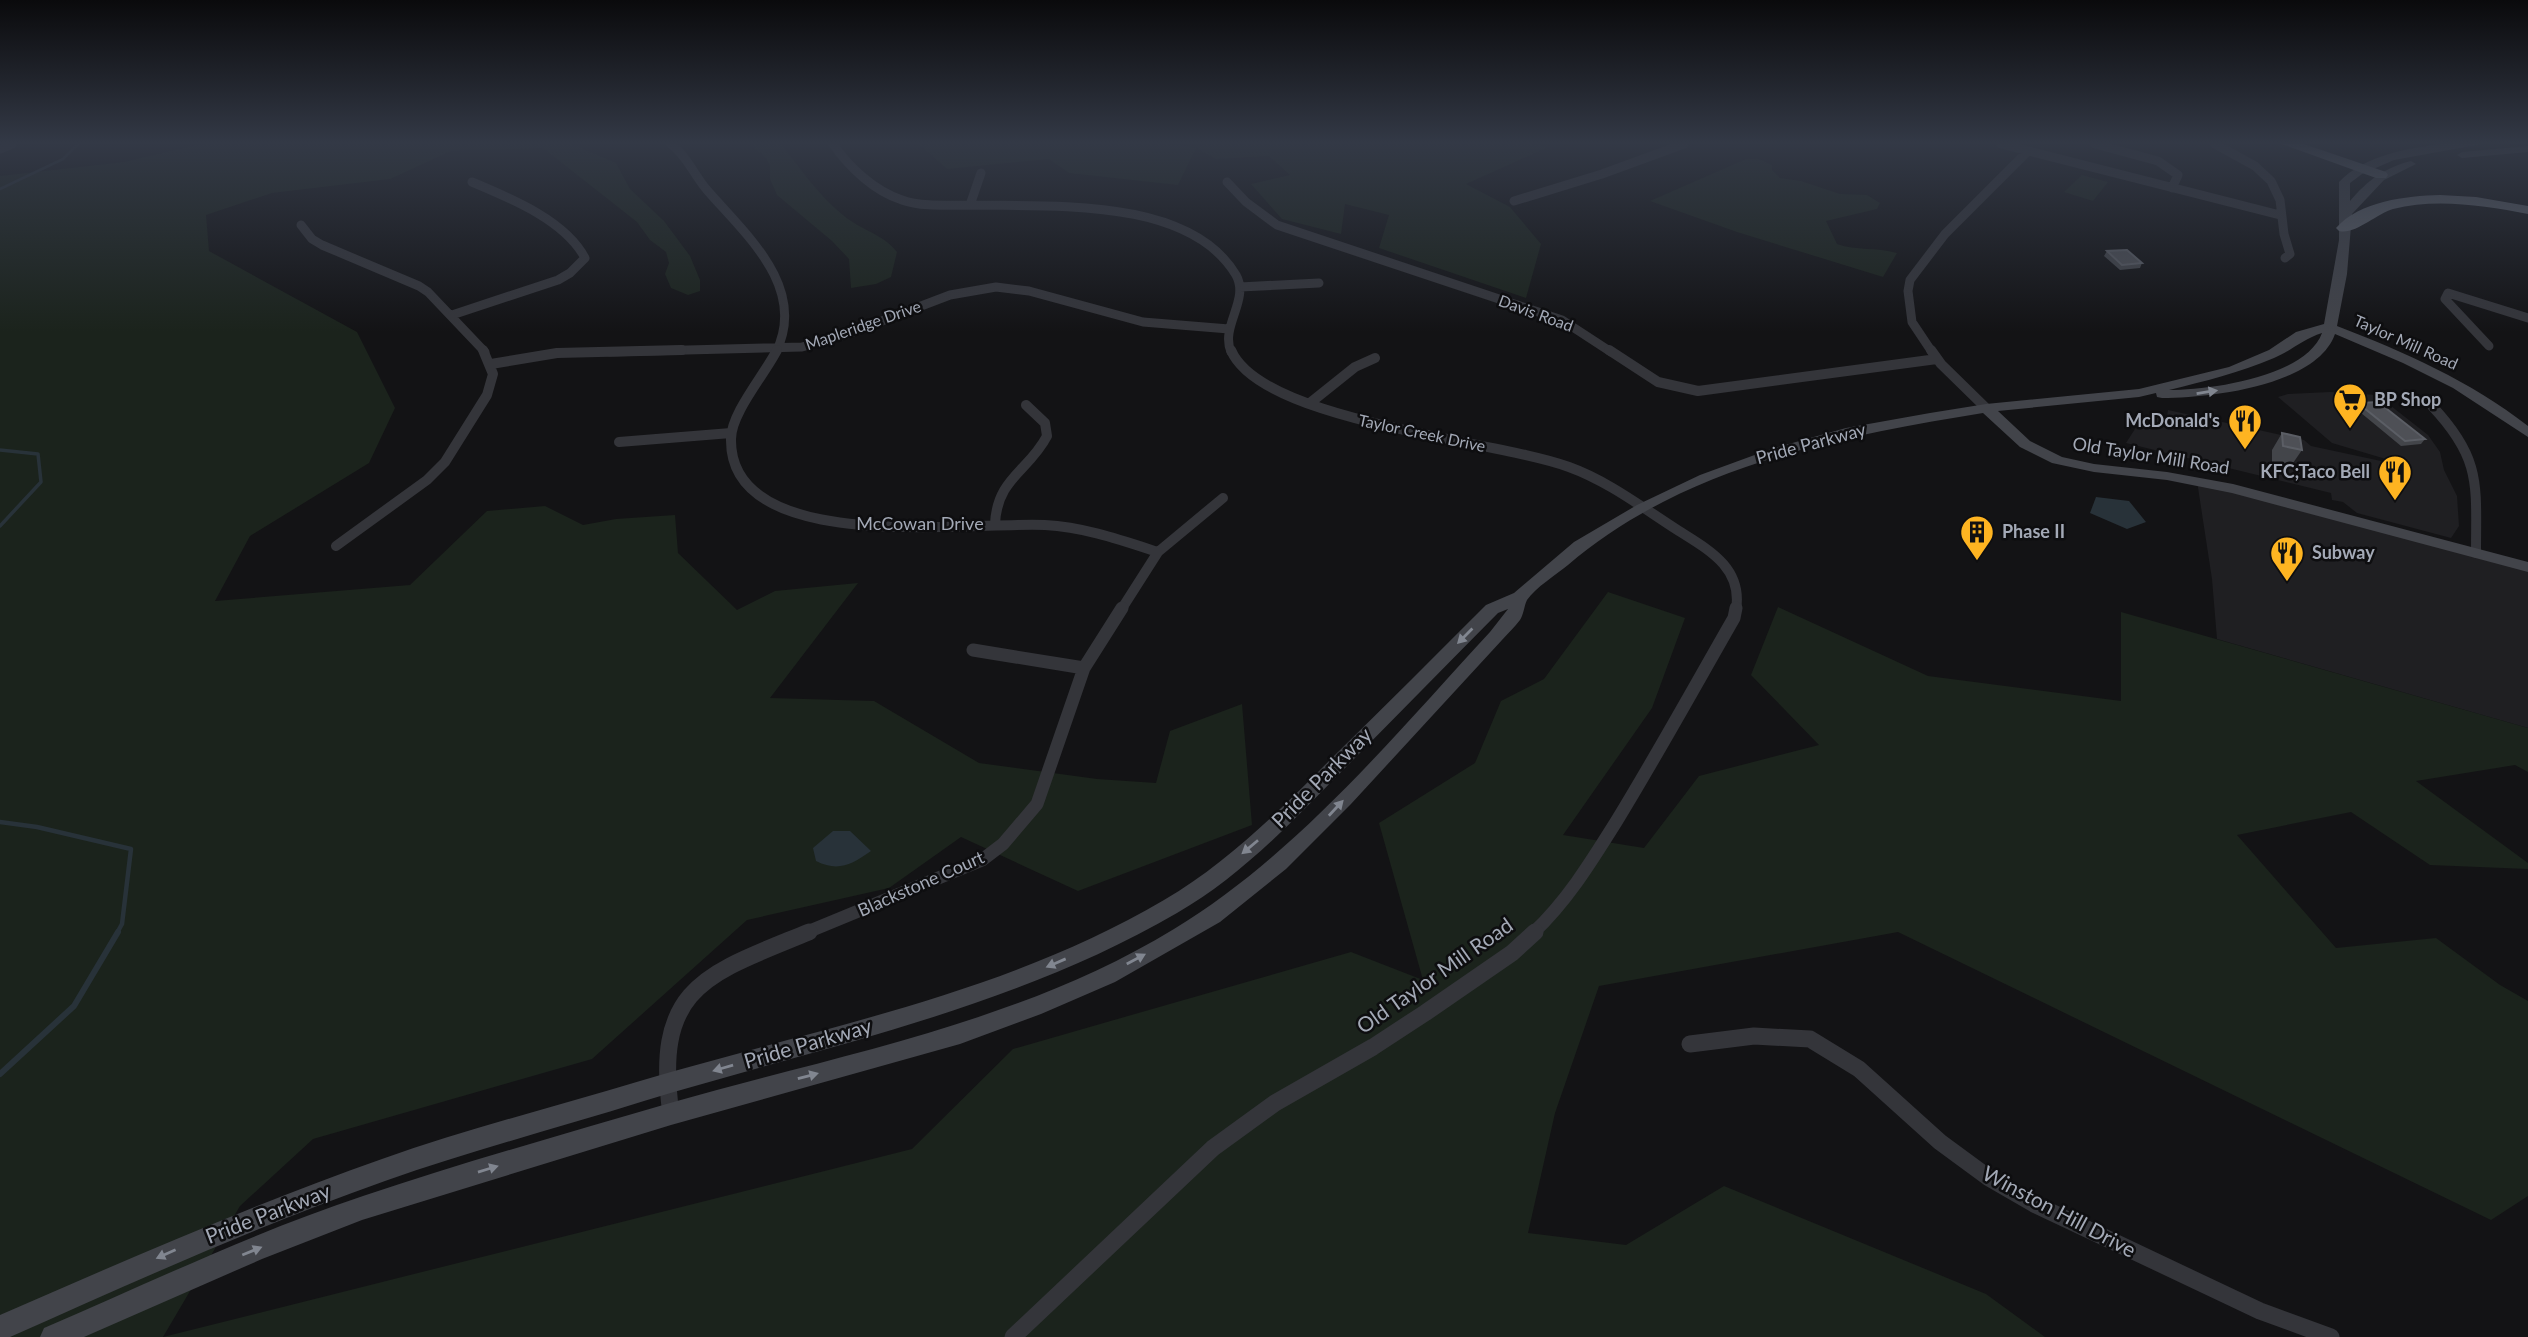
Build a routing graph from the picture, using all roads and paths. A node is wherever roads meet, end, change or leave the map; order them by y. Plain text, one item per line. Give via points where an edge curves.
1 (525, 206) edge
2 (721, 206) edge
3 (1089, 206) edge
4 (1252, 206) edge
5 (1973, 206) edge
6 (2246, 206) edge
7 (2279, 206) edge
8 (2343, 206) edge
9 (2353, 206) edge
10 (2389, 206) edge
11 (2505, 206) edge
12 (2528, 210) edge
13 (2280, 215) junction
14 (2345, 220) junction
15 (302, 225) dead end
16 (2286, 258) dead end
17 (1319, 283) dead end
18 (1240, 287) junction
19 (452, 315) junction
20 (2528, 318) edge
21 (2329, 327) junction
22 (1229, 329) junction
23 (2489, 346) dead end
24 (777, 348) junction
25 (1376, 358) dead end
26 (1937, 359) junction
27 (491, 364) junction
28 (2139, 393) junction
29 (1310, 403) junction
30 (1026, 405) dead end
31 (2432, 407) dead end
32 (1986, 408) junction
33 (731, 433) junction
34 (2528, 433) edge
35 (619, 442) dead end
36 (1223, 498) dead end
37 (1642, 508) junction
38 (995, 524) junction
39 (336, 546) dead end
40 (1157, 552) junction
41 (2476, 553) junction
42 (2528, 567) edge
43 (1520, 597) junction
44 (973, 650) dead end
45 (1084, 668) junction
46 (1690, 1044) dead end
47 (666, 1084) junction
48 (671, 1114) junction
49 (0, 1328) edge
50 (53, 1337) edge
51 (1013, 1337) edge
52 (2330, 1337) edge

1 - 19 street via 579,247 585,258 558,279
2 - 24 street via 762,251 779,284 785,316
3 - 18 street via 1158,221 1197,237 1213,248
4 - 26 street, Davis Road via 1277,225 1562,320 1653,382 1680,390
5 - 26 street via 1910,279 1912,322
6 - 13 street
7 - 13 street
8 - 14 main road, Taylor Mill Road
9 - 14 main road
10 - 14 highway
11 - 12 highway
13 - 16 street via 2290,254
14 - 21 main road, Taylor Mill Road via 2342,272
15 - 19 street via 322,245 419,286
17 - 18 street
18 - 22 street via 1241,297
19 - 27 street
20 - 23 street via 2448,293 2445,299
21 - 28 main road, Pride Parkway via 2301,335 2234,370
28 -> 21 main road, Pride Parkway via 2192,395 2257,381 2312,354 2325,344
21 - 34 main road, Taylor Mill Road via 2446,376
22 - 24 street, Mapleridge Drive via 1119,317 1029,291 996,287 950,295 828,341
22 - 29 street, Taylor Creek Drive via 1236,363 1266,386
24 - 27 street, Mapleridge Drive via 557,353
24 - 33 street
25 - 29 street via 1355,368
26 - 32 street
27 - 39 street via 487,395 438,471
28 - 32 main road, Pride Parkway
29 - 37 street, Taylor Creek Drive via 1389,428 1554,461 1594,477
30 - 38 street via 1048,427 1046,439 1007,482
31 - 41 street via 2463,442 2475,470
32 - 37 main road, Pride Parkway via 1884,424 1800,445 1705,478
32 - 41 main road, Old Taylor Mill Road via 2025,444 2067,463 2197,481
33 - 35 street
33 - 38 street, McCowan Drive via 736,464 748,484 795,513 863,526
36 - 40 street, Blackstone Court
37 - 43 main road, Pride Parkway via 1580,547
37 - 51 street, Old Taylor Mill Road via 1718,556 1739,587 1739,602 1661,748 1578,882 1550,917 1511,953 1373,1047 1275,1103 1213,1148
38 - 40 street, McCowan Drive via 1077,529
40 - 45 street, Blackstone Court
41 - 42 main road, Old Taylor Mill Road
43 -> 47 main road, Pride Parkway via 1492,609 1279,823 1172,906 1013,982
48 -> 43 main road, Pride Parkway via 1004,1020 1093,982 1197,925 1302,843 1513,617
44 - 45 street
45 - 47 street, Blackstone Court via 1037,804 1003,844 982,860 721,968 705,979 682,1002 671,1026
46 - 52 street, Winston Hill Drive via 1754,1036 1810,1040 1859,1069 1940,1142 1989,1178 2034,1204 2260,1311
47 - 48 street, Blackstone Court
47 -> 49 main road, Pride Parkway via 386,1169 187,1245
50 -> 48 main road, Pride Parkway via 257,1248 362,1208

